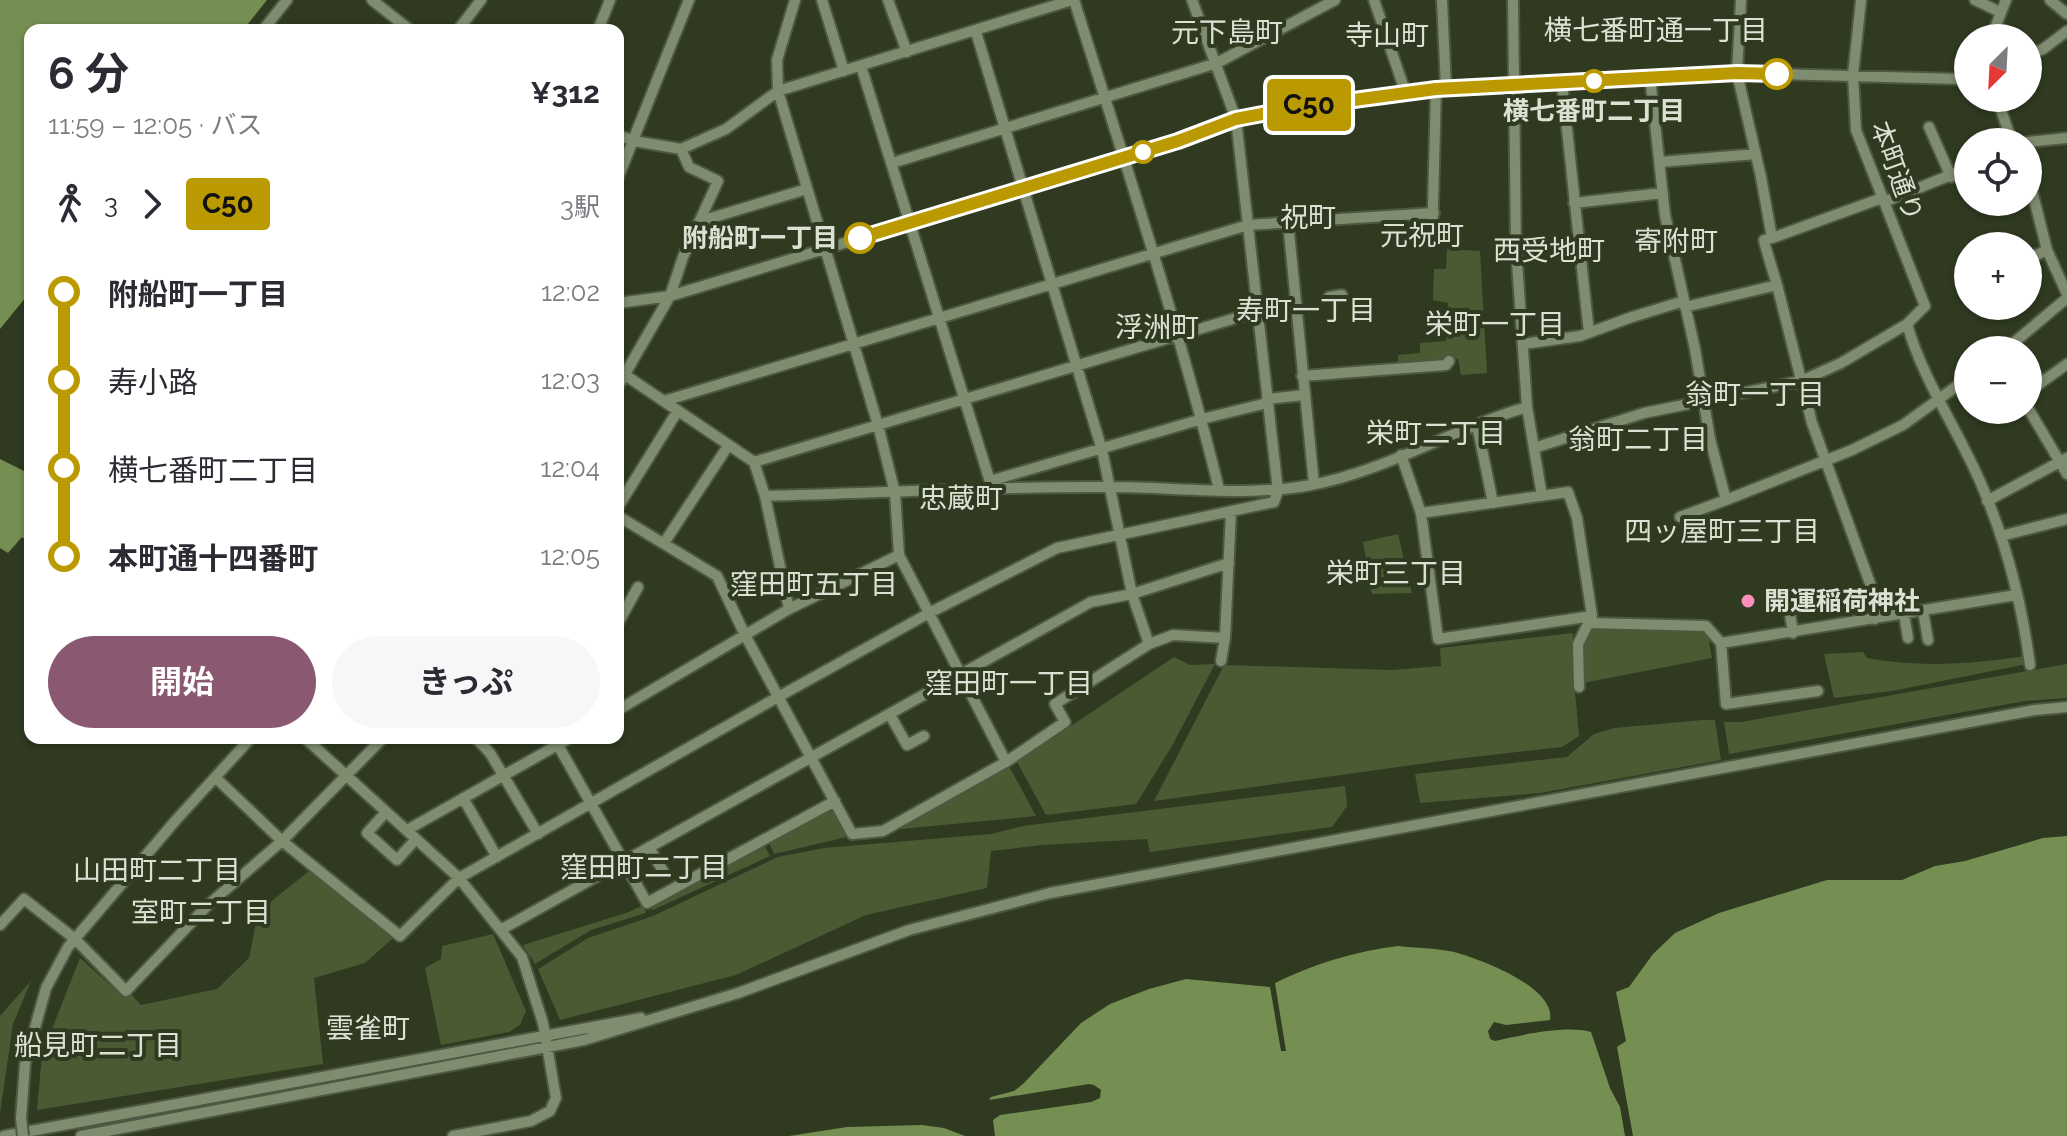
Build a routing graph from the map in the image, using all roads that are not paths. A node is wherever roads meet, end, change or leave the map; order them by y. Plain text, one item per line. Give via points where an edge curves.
1 (287, 0) edge
2 (372, 0) edge
3 (481, 0) edge
4 (610, 0) edge
5 (689, 0) edge
6 (795, 0) edge
7 (822, 0) edge
8 (888, 0) edge
9 (1073, 0) edge
10 (1192, 0) edge
11 (1335, 0) edge
12 (1374, 0) edge
13 (1442, 0) edge
14 (1513, 0) edge
15 (1741, 0) edge
16 (1861, 0) edge
17 (1975, 0) edge
18 (2006, 0) edge
19 (2050, 0) edge
20 (1054, 3) edge
21 (2000, 12) junction
22 (2067, 14) edge
23 (268, 24) edge
24 (402, 24) edge
25 (463, 24) edge
26 (600, 24) edge
27 (1996, 24) edge
28 (2067, 31) edge
29 (976, 32) junction
30 (2042, 49) edge
31 (907, 52) junction
32 (1217, 63) junction
33 (861, 66) junction
34 (844, 71) junction
35 (1737, 73) junction
36 (1853, 75) junction
37 (1650, 77) junction
38 (1954, 79) edge
39 (1562, 83) junction
40 (1515, 85) junction
41 (1441, 89) junction
42 (778, 91) junction
43 (1405, 91) junction
44 (1105, 98) junction
45 (1236, 119) junction
46 (1929, 127) dead end
47 (1005, 128) junction
48 (624, 137) edge
49 (2067, 138) edge
50 (634, 141) junction
51 (2042, 141) edge
52 (681, 149) junction
53 (1756, 154) junction
54 (1124, 158) junction
55 (1660, 162) junction
56 (892, 163) junction
57 (624, 164) edge
58 (1954, 175) edge
59 (1951, 177) junction
60 (1025, 188) junction
61 (807, 189) junction
62 (1663, 193) junction
63 (1883, 200) junction
64 (1574, 203) junction
65 (1434, 213) junction
66 (2038, 216) edge
67 (701, 221) junction
68 (1288, 222) junction
69 (911, 223) junction
70 (1248, 225) junction
71 (1772, 238) junction
72 (1432, 244) dead end
73 (824, 249) junction
74 (2047, 250) junction
75 (2042, 252) edge
76 (1152, 253) junction
77 (1052, 283) junction
78 (1777, 285) junction
79 (2066, 293) edge
80 (1342, 295) dead end
81 (670, 296) junction
82 (1329, 297) dead end
83 (624, 302) edge
84 (1685, 304) junction
85 (1256, 312) junction
86 (938, 317) junction
87 (1907, 324) junction
88 (1589, 333) junction
89 (1177, 336) junction
90 (2020, 336) edge
91 (853, 343) junction
92 (1523, 344) junction
93 (1449, 361) dead end
94 (2067, 364) edge
95 (1077, 366) junction
96 (625, 375) joint
97 (1302, 376) junction
98 (1801, 381) junction
99 (2042, 382) edge
100 (1954, 388) edge
101 (1304, 395) junction
102 (1939, 399) junction
103 (963, 400) junction
104 (664, 401) junction
105 (1267, 401) junction
106 (1702, 401) junction
107 (1527, 407) junction
108 (677, 412) junction
109 (1202, 419) junction
110 (2039, 424) edge
111 (878, 425) junction
112 (1477, 425) junction
113 (728, 446) junction
114 (1534, 448) junction
115 (1102, 450) junction
116 (1401, 455) junction
117 (1826, 460) junction
118 (2063, 460) edge
119 (754, 462) junction
120 (2067, 474) edge
121 (991, 484) junction
122 (1314, 484) junction
123 (1111, 487) junction
124 (1219, 489) junction
125 (1278, 491) junction
126 (895, 493) junction
127 (765, 496) junction
128 (1542, 496) junction
129 (624, 497) edge
130 (1726, 500) junction
131 (1987, 501) junction
132 (1493, 503) junction
133 (1231, 511) junction
134 (1421, 513) junction
135 (1680, 517) dead end
136 (2067, 519) edge
137 (624, 520) edge
138 (1120, 536) junction
139 (2001, 536) junction
140 (664, 543) junction
141 (899, 555) junction
142 (1229, 563) junction
143 (638, 587) dead end
144 (1132, 594) junction
145 (2016, 595) junction
146 (789, 609) junction
147 (1923, 611) junction
148 (624, 612) edge
149 (929, 614) junction
150 (1790, 614) dead end
151 (1904, 614) junction
152 (1591, 619) junction
153 (1875, 619) junction
154 (1793, 633) junction
155 (745, 635) junction
156 (1225, 638) junction
157 (1908, 638) dead end
158 (1928, 640) dead end
159 (1721, 643) junction
160 (1149, 644) junction
161 (1221, 661) dead end
162 (2030, 665) dead end
163 (960, 676) junction
164 (1579, 687) dead end
165 (1818, 691) dead end
166 (778, 697) junction
167 (624, 706) edge
168 (2067, 707) edge
169 (890, 715) junction
170 (924, 736) dead end
171 (246, 744) edge
172 (312, 744) edge
173 (377, 744) edge
174 (482, 744) edge
175 (553, 744) edge
176 (557, 744) edge
177 (812, 758) junction
178 (1006, 762) junction
179 (348, 776) junction
180 (503, 776) junction
181 (216, 778) junction
182 (463, 798) junction
183 (835, 801) junction
184 (590, 803) junction
185 (386, 812) junction
186 (407, 830) junction
187 (538, 834) junction
188 (416, 839) junction
189 (282, 841) junction
190 (649, 847) junction
191 (497, 857) junction
192 (625, 861) junction
193 (663, 871) dead end
194 (459, 878) junction
195 (0, 925) edge
196 (502, 929) junction
197 (75, 939) junction
198 (686, 1010) junction
199 (546, 1034) junction
200 (548, 1047) junction
201 (4, 1136) edge
202 (23, 1136) edge
203 (81, 1136) edge
204 (453, 1136) edge

1 - 23 street
2 - 24 street
3 - 25 street
4 - 26 street
5 - 50 street
6 - 42 street via 777,60
7 - 34 street
8 - 31 street
9 - 20 street
9 - 44 street
10 - 32 street
11 - 32 street
12 - 43 street
13 - 41 street
14 - 40 street
15 - 35 street
16 - 36 street, 本町通り
17 - 21 street
18 - 21 street
19 - 22 street
20 - 29 street
21 - 27 street
28 - 30 street
29 - 31 street
29 - 47 street
31 - 33 street
32 - 44 street
32 - 45 street
33 - 34 street
33 - 56 street
34 - 42 street
35 - 36 street
35 - 37 street
35 - 53 street
36 - 38 street
36 - 63 street, 本町通り via 1856,130
37 - 39 street
37 - 55 street
39 - 40 street
39 - 64 street
40 - 41 street
40 - 92 street
41 - 43 street
41 - 65 street
42 - 52 street via 726,129
42 - 61 street
43 - 45 street
44 - 47 street
44 - 54 street
45 - 54 street
45 - 70 street
46 - 59 street
47 - 56 street
47 - 60 street
48 - 50 street
49 - 51 street
50 - 52 street
50 - 57 street
52 - 67 street via 689,167 718,181
53 - 55 street
53 - 71 street
54 - 60 street
54 - 76 street
55 - 62 street
56 - 69 street
58 - 59 street
59 - 63 street
60 - 69 street
60 - 77 street
61 - 67 street
61 - 73 street
62 - 64 street
62 - 84 street
63 - 71 street
63 - 87 street, 本町通り via 1925,306
64 - 88 street
65 - 68 street
65 - 72 street
66 - 74 street
67 - 81 street
68 - 70 street
68 - 97 street
69 - 73 street
69 - 86 street
70 - 76 street
70 - 85 street
71 - 78 street via 1764,240
73 - 81 street
73 - 91 street
74 - 75 street
74 - 79 street
76 - 77 street
76 - 89 street
77 - 86 street
77 - 95 street
78 - 84 street
78 - 98 street
79 - 90 street
80 - 82 street
81 - 83 street
81 - 96 street
84 - 88 street
84 - 106 street
85 - 89 street
85 - 105 street
86 - 91 street
86 - 103 street
87 - 98 street
87 - 102 street via 1916,356
88 - 92 street
89 - 95 street
89 - 109 street
91 - 104 street
91 - 111 street
92 - 107 street
93 - 97 street
94 - 99 street
95 - 103 street
95 - 115 street
96 - 104 street
97 - 101 street
98 - 106 street
98 - 117 street
100 - 102 street
101 - 105 street
101 - 122 street
102 - 117 street via 1903,425
102 - 131 street
103 - 111 street
103 - 121 street
104 - 108 street
105 - 109 street
105 - 125 street
106 - 114 street via 1644,413
106 - 130 street
107 - 112 street
107 - 114 street
108 - 113 street
108 - 129 street
109 - 115 street
109 - 124 street
110 - 118 street
111 - 119 street
111 - 126 street
112 - 116 street
112 - 132 street
113 - 119 street
113 - 140 street
114 - 128 street
115 - 121 street
115 - 123 street
116 - 122 street
116 - 134 street
117 - 130 street
117 - 153 street via 1876,600
118 - 120 street
118 - 131 street
119 - 127 street
121 - 123 street
121 - 126 street
122 - 125 street
123 - 124 street
123 - 138 street
124 - 125 street
125 - 133 street via 1274,502
126 - 127 street
126 - 141 street
127 - 146 street
128 - 132 street
128 - 152 street via 1568,492 1577,518
130 - 135 street
131 - 139 street
132 - 134 street
133 - 138 street
133 - 142 street
134 - 152 street via 1438,639
136 - 139 street
137 - 140 street
138 - 144 street
138 - 149 street via 1057,548
139 - 145 street
140 - 155 street via 717,576
141 - 146 street
141 - 149 street
142 - 144 street
142 - 156 street
143 - 148 street
144 - 160 street
144 - 163 street via 1091,602
145 - 147 street
145 - 162 street
146 - 155 street
147 - 151 street
147 - 158 street
149 - 163 street
149 - 166 street
150 - 154 street
151 - 153 street
151 - 157 street
152 - 159 street via 1706,626
152 - 164 street via 1578,644
153 - 154 street
154 - 159 street
155 - 166 street
155 - 167 street
156 - 160 street via 1173,635
156 - 161 street
159 - 165 street via 1726,704
160 - 178 street via 1055,704 1065,722
163 - 169 street
163 - 178 street
166 - 177 street
166 - 184 street
168 - 198 street via 1050,893 909,930
169 - 170 street via 907,745
169 - 177 street
171 - 181 street
172 - 179 street
173 - 179 street
174 - 180 street
175 - 180 street
176 - 184 street
177 - 183 street
177 - 190 street
178 - 183 street via 883,831 852,834
179 - 185 street
179 - 189 street
180 - 182 street
180 - 187 street
181 - 189 street
181 - 197 street
182 - 186 street
182 - 191 street
183 - 192 street via 647,903
184 - 187 street
184 - 192 street
185 - 186 street
185 - 188 street via 367,833 397,860
186 - 188 street
187 - 191 street
188 - 194 street
189 - 194 street via 400,936
189 - 197 street via 208,905 126,991
190 - 192 street
190 - 193 street
191 - 194 street
192 - 196 street
194 - 196 street
195 - 197 street via 24,899
196 - 199 street via 522,957
197 - 202 street, bridge via 46,988 25,1064
198 - 199 street
198 - 200 street
199 - 200 street
199 - 201 street
200 - 203 street
200 - 204 street via 556,1098 550,1111 531,1121

